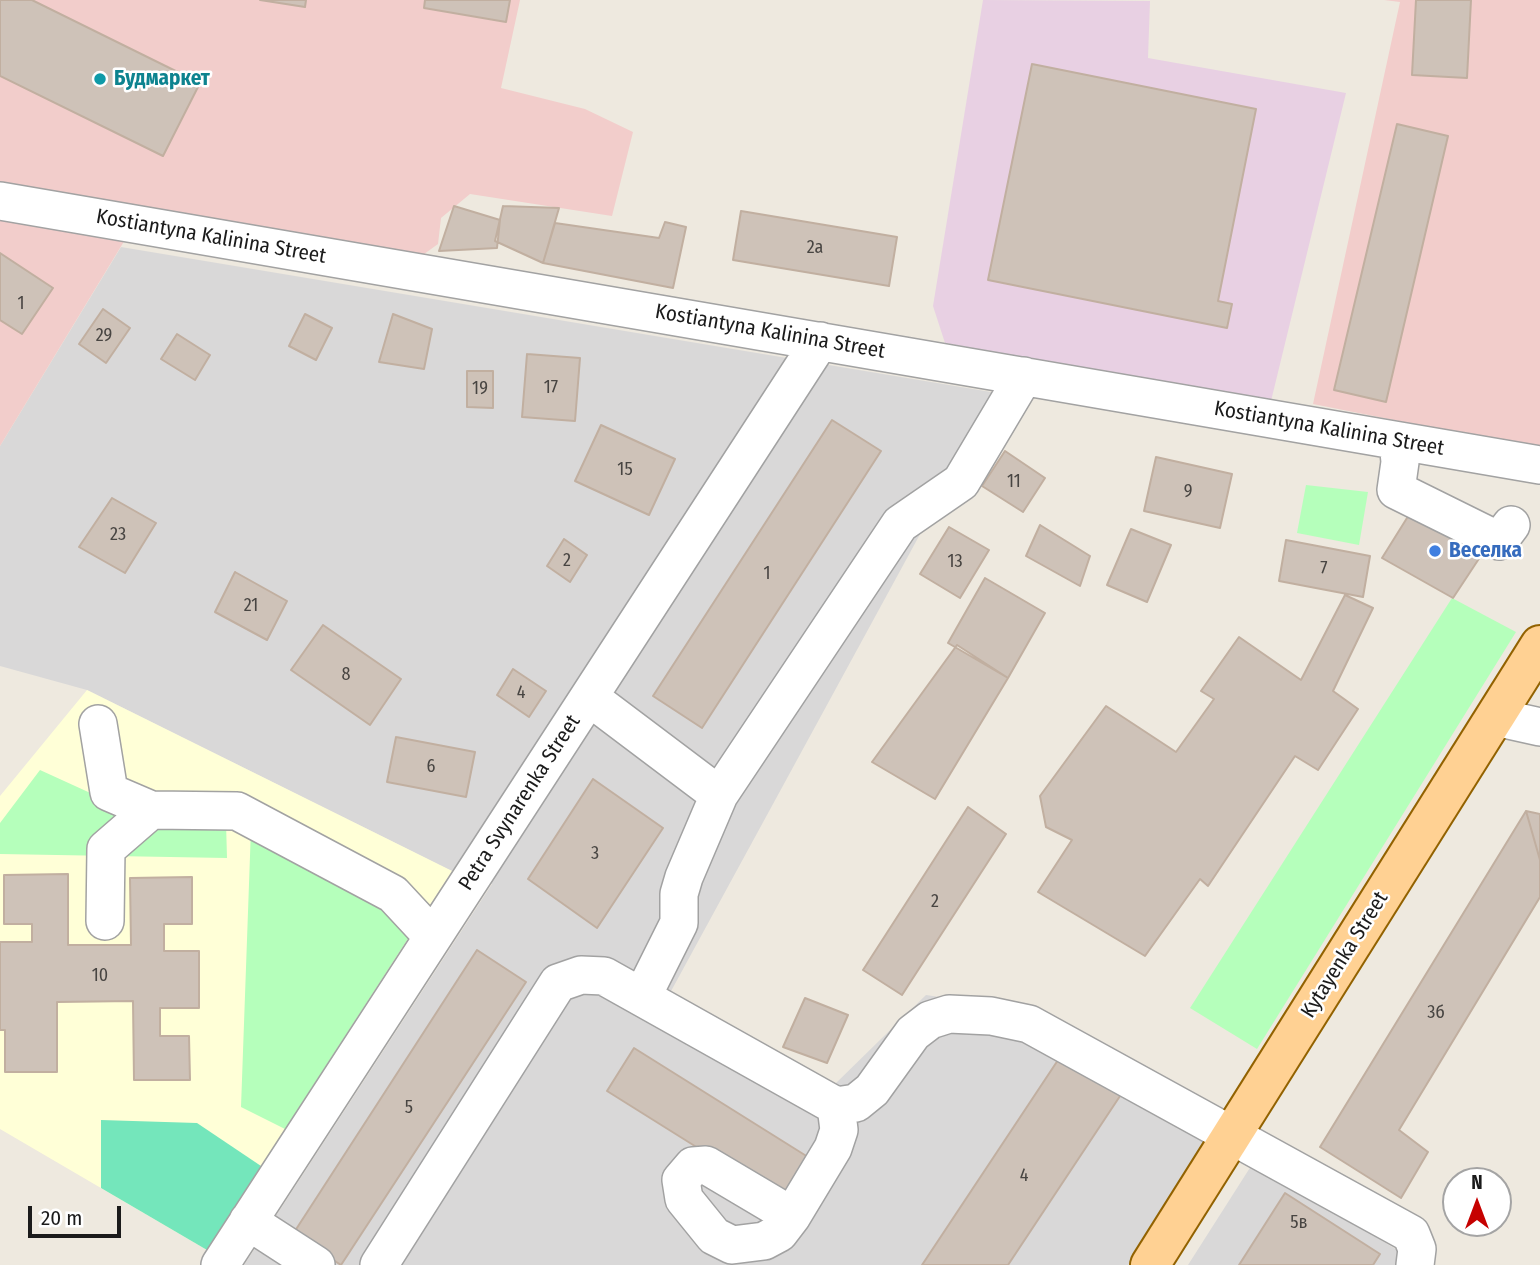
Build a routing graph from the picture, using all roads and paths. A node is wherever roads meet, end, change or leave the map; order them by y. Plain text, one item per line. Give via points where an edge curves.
1 (0, 201) edge
2 (820, 341) junction
3 (1024, 376) junction
4 (1398, 441) junction
5 (1540, 465) edge
6 (1511, 525) dead end
7 (1540, 645) edge
8 (589, 697) junction
9 (1495, 717) junction
10 (98, 724) dead end
11 (1540, 727) edge
12 (719, 795) junction
13 (151, 810) junction
14 (105, 921) dead end
15 (433, 937) junction
16 (642, 997) junction
17 (836, 1106) junction
18 (1233, 1134) junction
19 (792, 1216) junction
20 (248, 1221) junction
21 (729, 1255) edge
22 (220, 1265) edge
23 (316, 1265) edge
24 (379, 1265) edge
25 (1150, 1265) edge
26 (1415, 1265) edge

1 - 2 street, Kostiantyna Kalinina Street
2 - 3 street, Kostiantyna Kalinina Street
2 - 8 street, Petra Svynarenka Street
3 - 4 street, Kostiantyna Kalinina Street
3 - 12 street via 961,482 900,524
4 - 5 street, Kostiantyna Kalinina Street
4 - 6 street via 1396,490 1499,541
7 - 9 main road, Kytayenka Street
8 - 12 street
8 - 15 street, Petra Svynarenka Street
9 - 11 street
9 - 18 main road, Kytayenka Street
10 - 13 street via 109,792
12 - 16 street via 684,877 679,923
13 - 14 street via 106,849
13 - 15 street via 237,811 393,894
15 - 20 street, Petra Svynarenka Street
16 - 17 street
16 - 24 street via 604,976 581,975 558,983
17 - 18 street via 856,1103 872,1090 914,1033 949,1013 1029,1024
17 - 19 street via 839,1130 833,1148
18 - 25 main road, Kytayenka Street
18 - 26 street via 1411,1234 1417,1249
19 - 21 street via 779,1233
19 - 21 street via 706,1165 693,1166 681,1180 684,1199
20 - 22 street, Petra Svynarenka Street
20 - 23 street

